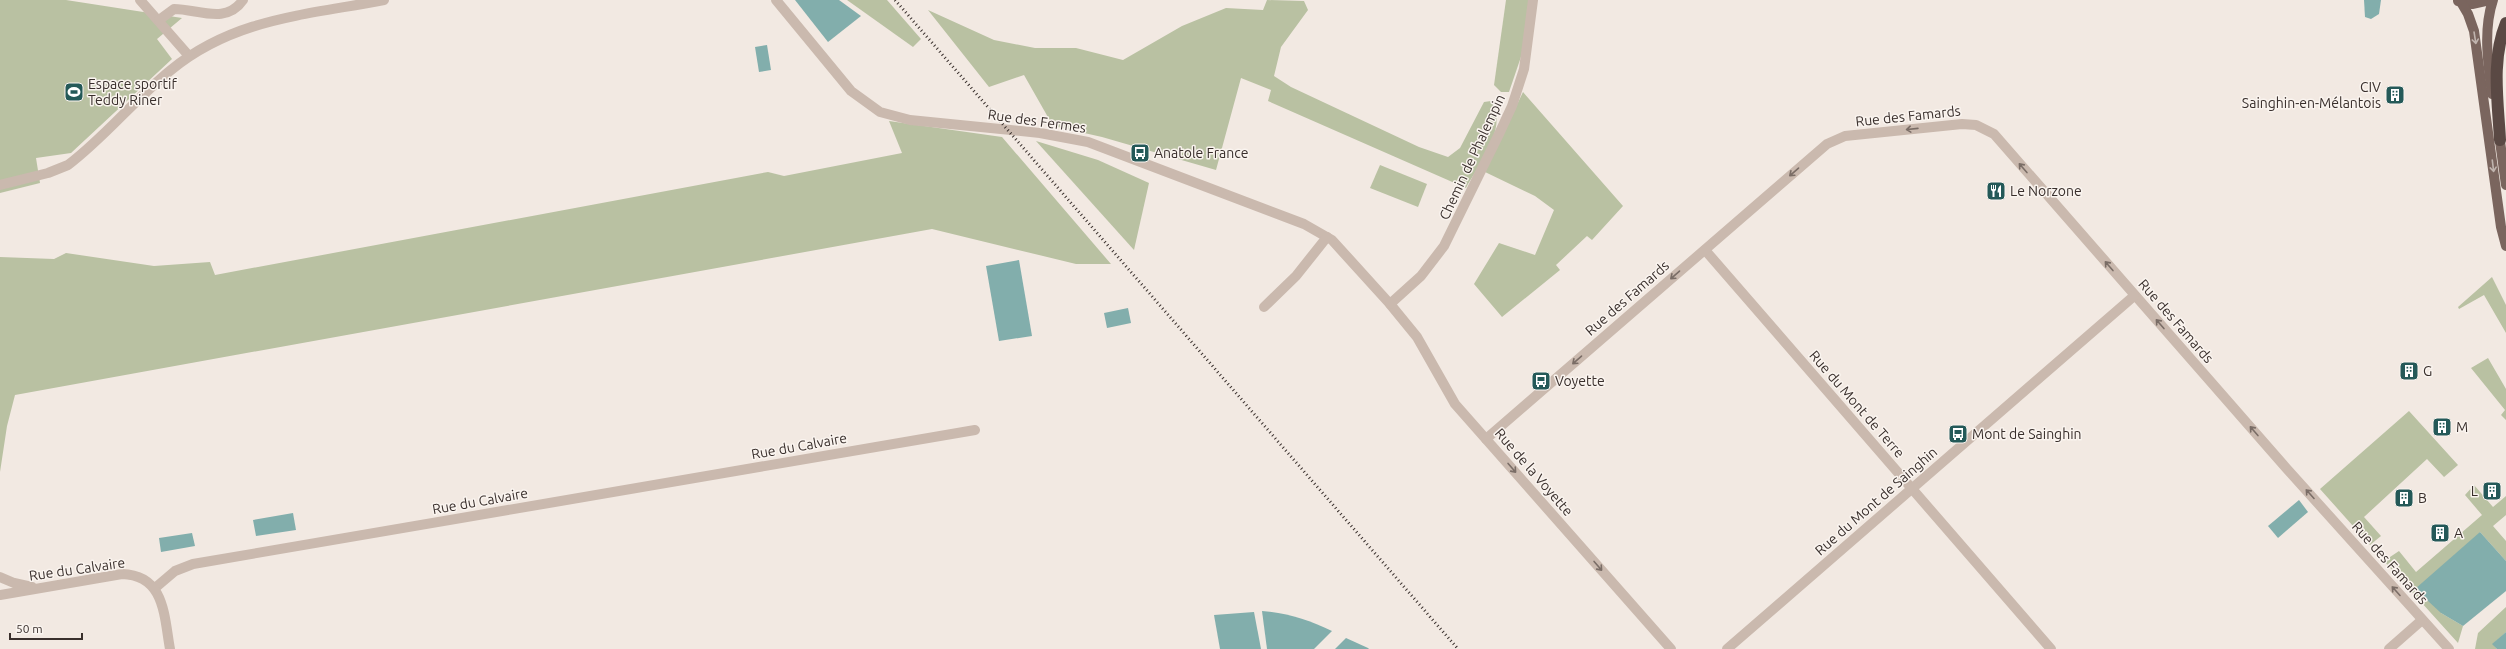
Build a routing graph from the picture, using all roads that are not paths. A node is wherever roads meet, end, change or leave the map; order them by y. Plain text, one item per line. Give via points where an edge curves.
1 (140, 0) edge
2 (384, 0) edge
3 (776, 0) edge
4 (1533, 0) edge
5 (2492, 0) edge
6 (2458, 1) edge
7 (241, 3) edge
8 (159, 20) junction
9 (2506, 24) edge
10 (190, 56) junction
11 (2500, 140) junction
12 (0, 185) edge
13 (2506, 185) edge
14 (1328, 236) junction
15 (2506, 246) edge
16 (1705, 250) junction
17 (2134, 296) junction
18 (1390, 304) junction
19 (1264, 307) dead end
20 (975, 430) dead end
21 (1486, 439) junction
22 (1912, 488) junction
23 (0, 577) edge
24 (41, 588) junction
25 (155, 588) junction
26 (0, 595) edge
27 (2422, 620) junction
28 (170, 649) edge
29 (1671, 649) edge
30 (1727, 649) edge
31 (2051, 649) edge
32 (2389, 649) edge
33 (2449, 649) edge

1 - 8 street
2 - 10 street via 253,25 225,35
3 - 14 street, Rue des Fermes via 851,91 880,112 910,120 1040,133 1096,144 1304,224
4 - 18 street, Chemin de Phalempin via 1522,78 1496,141 1444,246 1421,276
5 - 6 main road via 2477,4
5 - 11 main road via 2487,50
6 -> 15 main road via 2471,20 2474,31 2501,227
7 - 8 street via 224,14 174,9
8 - 10 street
9 - 11 highway via 2498,50 2497,66
10 - 12 street via 170,71 68,165 48,173
11 - 13 main road
14 - 18 street, Rue des Fermes
14 - 19 street via 1296,276
17 -> 16 street, Rue des Famards via 1994,134 1967,124 1837,139 1827,144
16 -> 21 street, Rue des Famards
16 - 22 street, Rue du Mont de Terre
17 - 22 street, Rue du Mont de Sainghin
27 -> 17 street, Rue des Famards
18 - 21 street, Rue de la Voyette via 1417,337 1450,397
20 - 25 street, Rue du Calvaire via 193,564 175,571
21 -> 29 street, Rue de la Voyette
22 - 30 street, Rue du Mont de Sainghin
22 - 31 street, Rue du Mont de Terre
23 - 24 street via 21,585
24 - 25 street, Rue du Calvaire via 122,574 138,577
24 - 26 street, Rue du Calvaire
25 - 28 street via 162,606
27 - 32 street
27 - 33 street, Rue des Famards

